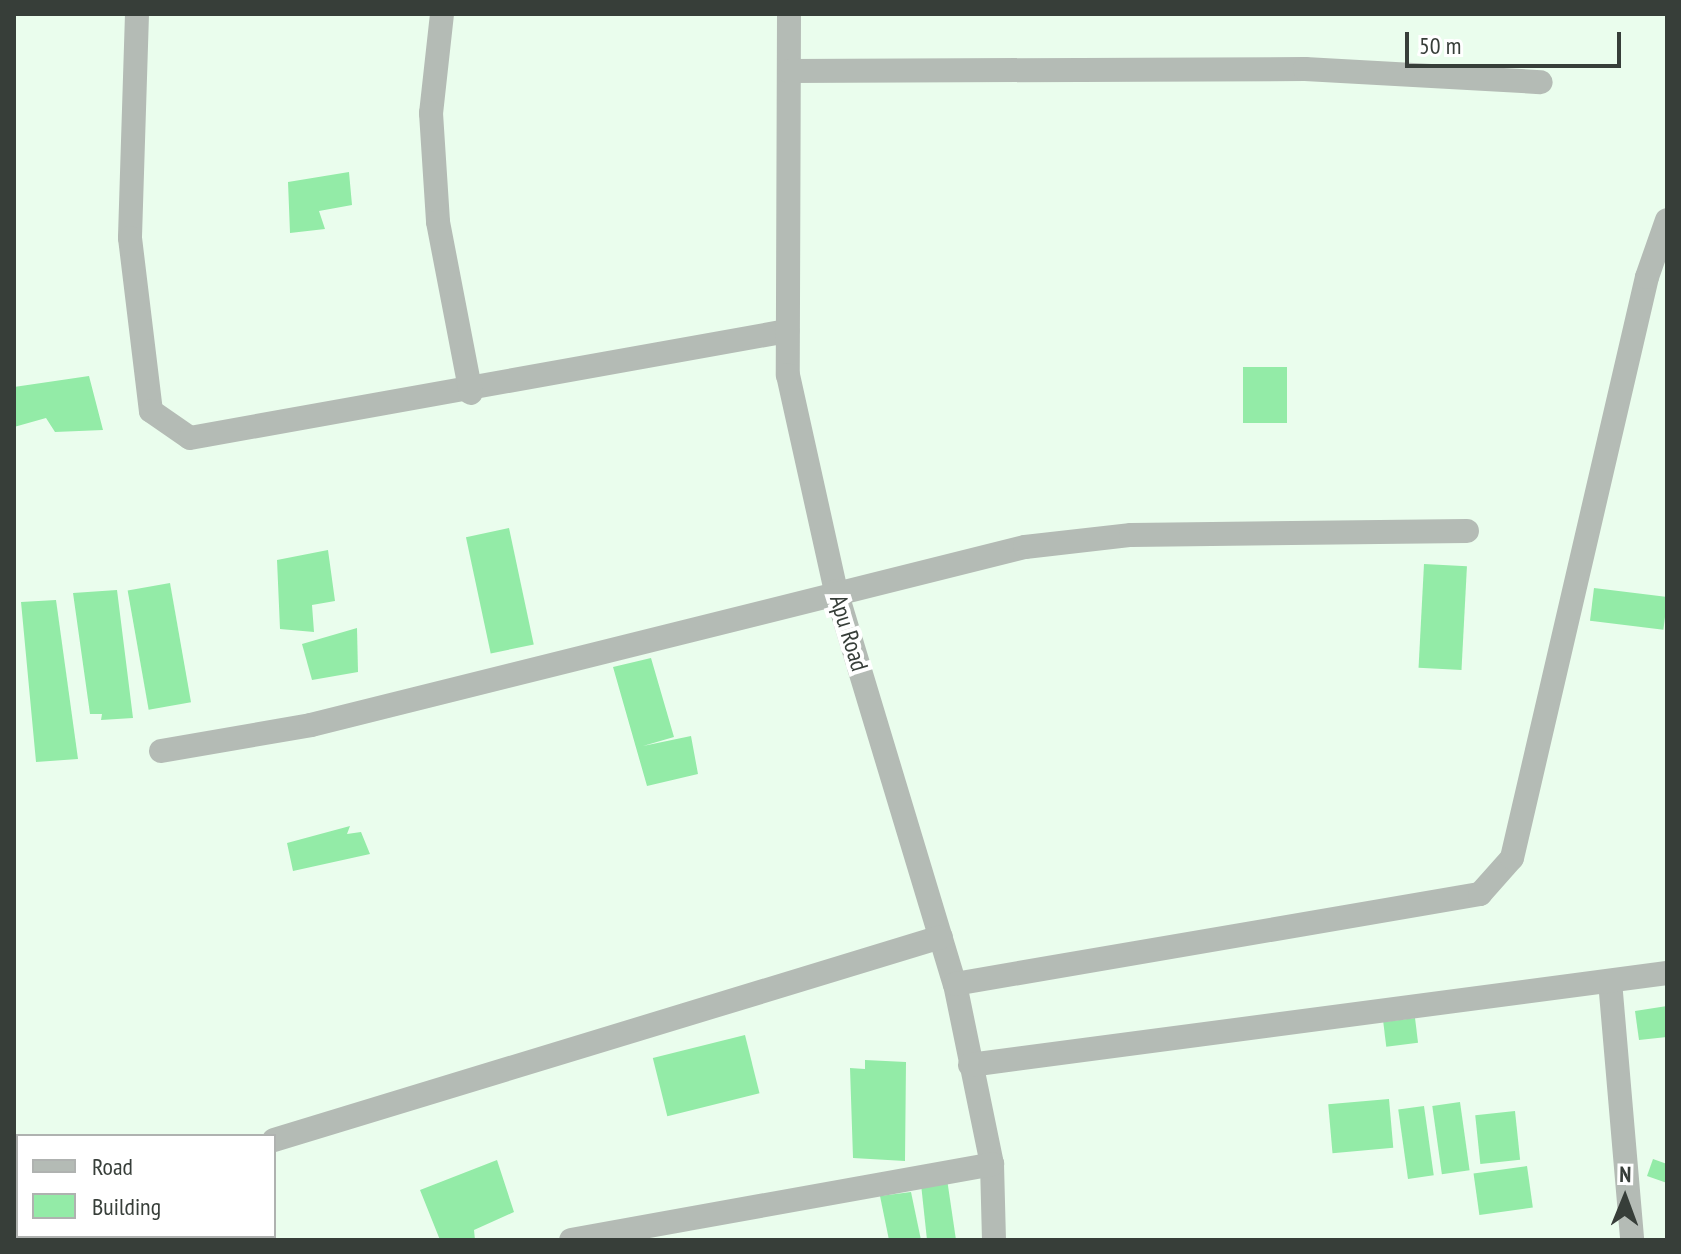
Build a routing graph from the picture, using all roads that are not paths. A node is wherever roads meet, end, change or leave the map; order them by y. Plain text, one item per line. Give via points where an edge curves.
1 (137, 14) edge
2 (442, 14) edge
3 (789, 14) edge
4 (789, 71) junction
5 (1541, 82) dead end
6 (1667, 220) edge
7 (787, 331) junction
8 (471, 393) junction
9 (1467, 531) dead end
10 (836, 591) junction
11 (161, 751) dead end
12 (941, 937) junction
13 (1667, 973) edge
14 (1610, 981) junction
15 (955, 984) junction
16 (970, 1065) junction
17 (276, 1139) edge
18 (992, 1164) junction
19 (571, 1240) edge
20 (994, 1240) edge
21 (1632, 1240) edge

1 - 8 street via 130,238 151,411 190,438
2 - 8 street via 431,113 438,222
3 - 4 street, Apu Road
4 - 5 street via 1305,69
4 - 7 street, Apu Road
6 - 15 street via 1647,277 1512,858 1480,894
7 - 8 street
7 - 10 street, Apu Road via 802,459
9 - 10 street via 1131,535 1025,547
10 - 11 street via 311,725
10 - 12 street, Apu Road
12 - 15 street, Apu Road
12 - 17 street
13 - 14 street
14 - 16 street
14 - 21 street
15 - 16 street, Apu Road
16 - 18 street, Apu Road
18 - 19 street
18 - 20 street, Apu Road

